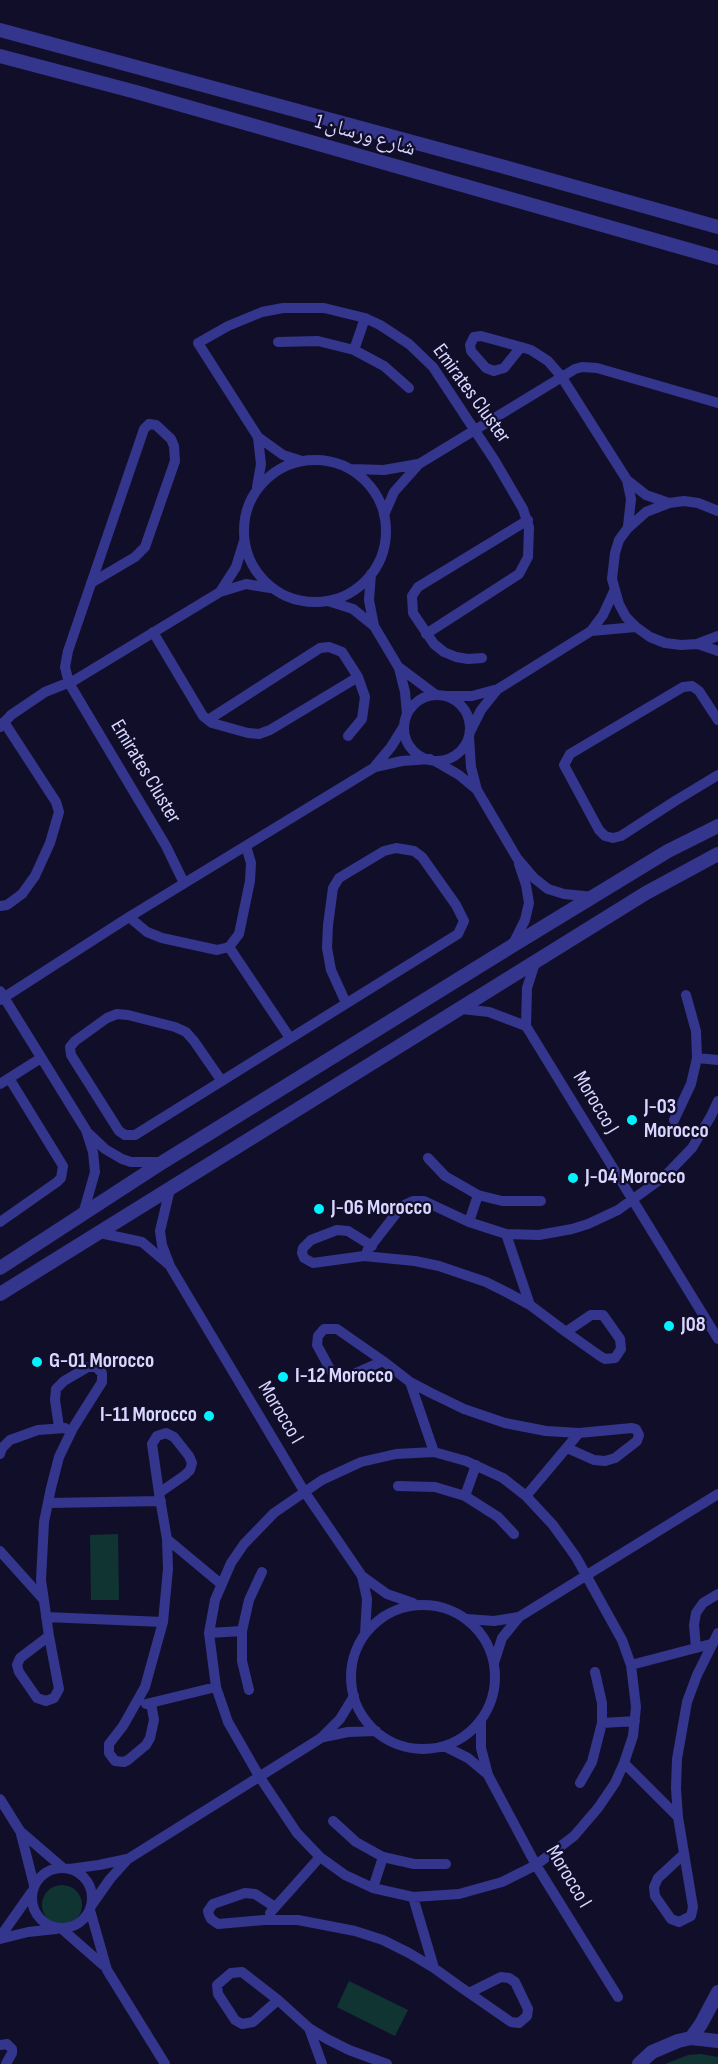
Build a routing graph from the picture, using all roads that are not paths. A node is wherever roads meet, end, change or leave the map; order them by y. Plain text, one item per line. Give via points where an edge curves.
1 (0, 30) edge
2 (0, 56) edge
3 (718, 227) edge
4 (718, 258) edge
5 (365, 318) junction
6 (278, 342) dead end
7 (521, 347) junction
8 (354, 350) junction
9 (561, 376) junction
10 (409, 388) dead end
11 (718, 403) edge
12 (475, 429) junction
13 (258, 437) junction
14 (302, 461) junction
15 (419, 464) junction
16 (349, 468) junction
17 (627, 480) junction
18 (256, 490) junction
19 (669, 503) junction
20 (718, 511) edge
21 (384, 515) junction
22 (528, 520) junction
23 (627, 529) junction
24 (244, 539) junction
25 (371, 574) junction
26 (91, 583) junction
27 (273, 589) junction
28 (614, 591) junction
29 (220, 592) junction
30 (328, 601) junction
31 (374, 626) junction
32 (636, 627) junction
33 (591, 631) junction
34 (153, 632) junction
35 (426, 634) junction
36 (718, 636) edge
37 (698, 644) junction
38 (718, 651) edge
39 (482, 658) dead end
40 (399, 668) junction
41 (358, 677) junction
42 (69, 683) junction
43 (498, 690) junction
44 (441, 695) junction
45 (208, 720) junction
46 (718, 720) edge
47 (406, 721) junction
48 (2, 724) edge
49 (469, 735) junction
50 (348, 736) dead end
51 (432, 760) junction
52 (375, 766) junction
53 (718, 775) edge
54 (477, 790) junction
55 (718, 826) edge
56 (246, 846) junction
57 (718, 854) edge
58 (517, 858) junction
59 (184, 883) junction
60 (594, 897) junction
61 (0, 906) edge
62 (129, 916) junction
63 (512, 946) junction
64 (229, 947) junction
65 (535, 963) junction
66 (686, 995) dead end
67 (1, 996) edge
68 (346, 1003) junction
69 (462, 1009) junction
70 (526, 1026) junction
71 (290, 1038) junction
72 (41, 1058) junction
73 (697, 1058) junction
74 (718, 1060) edge
75 (221, 1080) junction
76 (4, 1081) edge
77 (718, 1101) edge
78 (674, 1120) dead end
79 (86, 1130) junction
80 (428, 1158) dead end
81 (163, 1162) junction
82 (170, 1189) junction
83 (478, 1195) junction
84 (631, 1200) junction
85 (541, 1201) dead end
86 (83, 1214) junction
87 (0, 1222) edge
88 (469, 1222) junction
89 (100, 1233) junction
90 (506, 1234) junction
91 (372, 1246) junction
92 (364, 1256) junction
93 (170, 1266) junction
94 (0, 1268) edge
95 (0, 1294) edge
96 (530, 1305) junction
97 (566, 1332) junction
98 (718, 1339) edge
99 (383, 1361) junction
100 (411, 1382) junction
101 (59, 1427) junction
102 (73, 1428) junction
103 (579, 1433) junction
104 (567, 1448) junction
105 (434, 1452) junction
106 (0, 1454) edge
107 (476, 1465) junction
108 (398, 1486) dead end
109 (304, 1491) junction
110 (718, 1494) edge
111 (465, 1496) junction
112 (526, 1496) junction
113 (160, 1497) junction
114 (48, 1503) junction
115 (514, 1534) dead end
116 (167, 1539) junction
117 (0, 1551) edge
118 (262, 1572) dead end
119 (362, 1576) junction
120 (586, 1576) junction
121 (221, 1584) junction
122 (718, 1594) edge
123 (44, 1599) junction
124 (416, 1604) junction
125 (46, 1617) junction
126 (519, 1617) junction
127 (467, 1619) junction
128 (164, 1622) junction
129 (242, 1631) junction
130 (209, 1633) junction
131 (718, 1633) edge
132 (365, 1634) junction
133 (49, 1636) junction
134 (711, 1644) junction
135 (696, 1648) junction
136 (494, 1663) junction
137 (631, 1665) junction
138 (595, 1672) dead end
139 (216, 1687) junction
140 (249, 1690) dead end
141 (354, 1696) junction
142 (151, 1703) junction
143 (135, 1706) junction
144 (481, 1720) junction
145 (635, 1721) junction
146 (602, 1724) junction
147 (376, 1731) junction
148 (321, 1737) junction
149 (444, 1746) junction
150 (624, 1763) junction
151 (488, 1775) junction
152 (259, 1776) junction
153 (580, 1783) dead end
154 (0, 1799) edge
155 (678, 1817) junction
156 (333, 1821) dead end
157 (20, 1831) junction
158 (684, 1854) junction
159 (320, 1857) junction
160 (383, 1857) junction
161 (128, 1859) junction
162 (446, 1864) dead end
163 (536, 1865) junction
164 (66, 1868) junction
165 (373, 1888) junction
166 (33, 1889) junction
167 (412, 1897) junction
168 (275, 1907) junction
169 (90, 1908) junction
170 (264, 1920) junction
171 (61, 1929) junction
172 (0, 1938) edge
173 (434, 1968) junction
174 (107, 1970) junction
175 (718, 1992) edge
176 (469, 1993) junction
177 (618, 1997) dead end
178 (278, 2000) junction
179 (309, 2028) junction
180 (691, 2038) junction
181 (718, 2041) edge
182 (0, 2045) edge
183 (6, 2064) edge
184 (165, 2064) edge
185 (322, 2064) edge
186 (387, 2064) edge
187 (639, 2064) edge

1 - 3 street, شارع ورسان 1
2 - 4 street, شارع ورسان 1
5 - 8 street
5 - 12 street, Emirates Cluster via 395,334 433,367
5 - 13 street, Emirates Cluster via 324,308 283,308 245,318 198,343
6 - 8 street via 318,341
7 - 7 street via 481,336 472,339 470,345 486,368 494,371 504,368
7 - 9 street via 548,361
8 - 10 street via 384,366
9 - 11 street via 589,367
9 - 12 street
9 - 17 street
12 - 15 street
12 - 22 street, Emirates Cluster
13 - 14 street via 283,455
13 - 18 street via 261,464
14 - 16 street via 334,462
14 - 18 street via 277,471
15 - 16 street via 384,470
15 - 21 street via 401,482
16 - 21 street via 372,488
17 - 19 street via 646,495
17 - 23 street via 631,499
18 - 24 street via 248,505
19 - 20 street via 699,503
19 - 23 street via 646,512
21 - 25 street via 384,546
22 - 35 street via 528,557 519,574
22 - 35 street via 418,587 411,607
23 - 28 street via 615,553
24 - 27 street via 253,567
24 - 29 street via 236,567
25 - 30 street via 352,592
25 - 31 street via 369,600
26 - 26 street via 145,547 175,461 171,439 156,425 149,424 144,429
26 - 42 street via 68,651 65,667
27 - 29 street via 246,584
27 - 30 street via 299,601
28 - 32 street via 626,617
28 - 33 street
29 - 34 street
30 - 31 street via 353,609
31 - 40 street
32 - 33 street
32 - 37 street via 665,643
33 - 43 street
34 - 42 street
34 - 45 street
35 - 39 street via 444,652 468,659
36 - 37 street
37 - 38 street
40 - 44 street
40 - 47 street
41 - 45 street via 265,732 248,733
41 - 45 street via 342,652 324,647
41 - 50 street via 365,708
42 - 48 street via 45,692
42 - 59 street, Emirates Cluster
43 - 44 street via 472,696
43 - 49 street
44 - 47 street via 418,701
44 - 49 street via 457,701 465,710 470,721
46 - 53 street via 699,691 692,686 683,687 570,754 564,765 599,830 613,838
47 - 51 street via 409,743 421,756
47 - 52 street
48 - 61 street via 59,812 35,876 22,894
49 - 51 street via 452,757
49 - 54 street
51 - 52 street via 402,760
51 - 54 street
52 - 56 street
54 - 58 street
55 - 60 street via 668,851
56 - 59 street
56 - 64 street via 251,863 250,881 238,934
57 - 65 street via 646,893
58 - 60 street via 548,889
58 - 63 street via 529,903
59 - 62 street
60 - 63 street
62 - 64 street via 147,932 162,938 217,950
62 - 67 street
63 - 81 street
64 - 71 street
65 - 69 street
65 - 70 street via 527,988
66 - 73 street via 695,1025
67 - 72 street
68 - 68 street via 331,970 327,948 333,888 339,878 384,851 414,851 456,905 464,921 461,930
68 - 71 street
69 - 70 street via 495,1013
69 - 82 street
70 - 84 street, Morocco J
71 - 75 street
72 - 76 street
72 - 79 street
73 - 74 street
73 - 78 street via 691,1084
75 - 75 street via 135,1135 125,1135 71,1055 70,1047 107,1018 128,1015 186,1032
76 - 87 street via 63,1166 57,1182
77 - 84 street via 685,1155 665,1176
79 - 81 street via 122,1159
79 - 86 street via 94,1172
80 - 83 street via 445,1176
81 - 86 street
82 - 89 street
82 - 93 street, Morocco I via 160,1231
83 - 85 street via 515,1202
83 - 88 street
84 - 90 street via 603,1218 572,1229 539,1235
84 - 98 street, Morocco J
86 - 94 street
88 - 90 street
88 - 91 street via 424,1201 413,1200 402,1206
89 - 93 street, Morocco I via 142,1242
89 - 95 street
90 - 96 street
91 - 92 street
91 - 92 street via 348,1231 337,1230 311,1240 302,1253 313,1263
92 - 96 street via 439,1266 486,1282
93 - 109 street, Morocco I
96 - 97 street
97 - 97 street via 591,1315 603,1315 620,1339 621,1349 615,1358 604,1359
99 - 99 street via 337,1329 324,1329 318,1336 317,1345 337,1376 349,1376
99 - 100 street
100 - 103 street via 484,1417 527,1428
100 - 105 street
101 - 102 street
101 - 102 street via 56,1389 88,1367 96,1367 102,1373 102,1382
101 - 106 street via 10,1440
102 - 114 street via 57,1465
103 - 104 street
103 - 104 street via 632,1428 639,1435 615,1458 605,1461
104 - 112 street
105 - 107 street
105 - 109 street via 396,1454 361,1462
107 - 111 street
107 - 112 street
108 - 111 street via 435,1487
109 - 119 street, Morocco I
109 - 121 street via 252,1535
110 - 120 street
111 - 115 street via 498,1517
112 - 120 street via 565,1540
113 - 113 street via 192,1463 174,1437 166,1433 157,1436 152,1444
113 - 114 street
113 - 116 street
114 - 123 street via 41,1560
116 - 121 street
116 - 128 street
117 - 123 street
118 - 129 street via 249,1600
119 - 124 street, Morocco I via 387,1594
119 - 132 street, Morocco I via 367,1599
120 - 126 street
120 - 137 street via 616,1628
121 - 130 street
122 - 135 street via 696,1613
123 - 125 street
124 - 127 street via 443,1607
124 - 132 street via 382,1617
125 - 128 street
125 - 133 street
126 - 127 street via 494,1621
126 - 136 street via 502,1638
127 - 136 street via 482,1634
128 - 143 street via 152,1666
129 - 130 street
129 - 140 street via 242,1661
130 - 139 street
131 - 134 street
132 - 141 street via 352,1666
133 - 133 street via 58,1689 54,1698 46,1701 37,1698 17,1665 20,1658
134 - 135 street
134 - 155 street via 681,1730 676,1778
135 - 137 street
136 - 144 street via 493,1693
137 - 145 street
138 - 146 street
139 - 142 street
139 - 152 street via 228,1722
141 - 147 street via 362,1715
141 - 148 street via 340,1719
142 - 143 street
142 - 143 street via 154,1720 146,1745 128,1760 115,1761 109,1744
144 - 149 street via 464,1736
144 - 151 street, Morocco I via 481,1748
145 - 146 street
145 - 150 street
146 - 153 street via 592,1762
147 - 148 street
147 - 149 street via 401,1746
148 - 152 street
149 - 151 street, Morocco I via 468,1758
150 - 155 street
150 - 163 street via 589,1820
151 - 163 street, Morocco I
152 - 159 street via 297,1833
152 - 161 street
154 - 157 street
155 - 158 street
156 - 160 street via 356,1842
157 - 164 street
157 - 166 street
158 - 158 street via 658,1878 654,1887 655,1896 671,1919 679,1922 691,1916 693,1907
159 - 165 street
159 - 168 street
160 - 162 street via 414,1864
160 - 165 street
161 - 164 street
161 - 169 street
163 - 167 street via 474,1891
163 - 177 street, Morocco I
164 - 166 street via 46,1872
164 - 169 street via 86,1881 91,1890
165 - 167 street
166 - 171 street via 32,1905 37,1917 47,1926
166 - 172 street
167 - 173 street
168 - 170 street
168 - 170 street via 255,1894 245,1893 213,1904 208,1911 211,1919 219,1923
169 - 171 street via 81,1922
169 - 174 street
170 - 173 street via 312,1922 355,1931 383,1940
171 - 172 street
171 - 174 street
173 - 176 street
174 - 184 street
175 - 180 street
176 - 176 street via 511,2022 522,2022 527,2016 528,2009 515,1982 509,1978 501,1977
178 - 178 street via 253,2022 242,2024 218,1994 217,1985 231,1973 242,1972
178 - 179 street
179 - 185 street
179 - 186 street via 349,2050
180 - 181 street
180 - 187 street via 664,2045
182 - 183 street via 7,2044 12,2049

